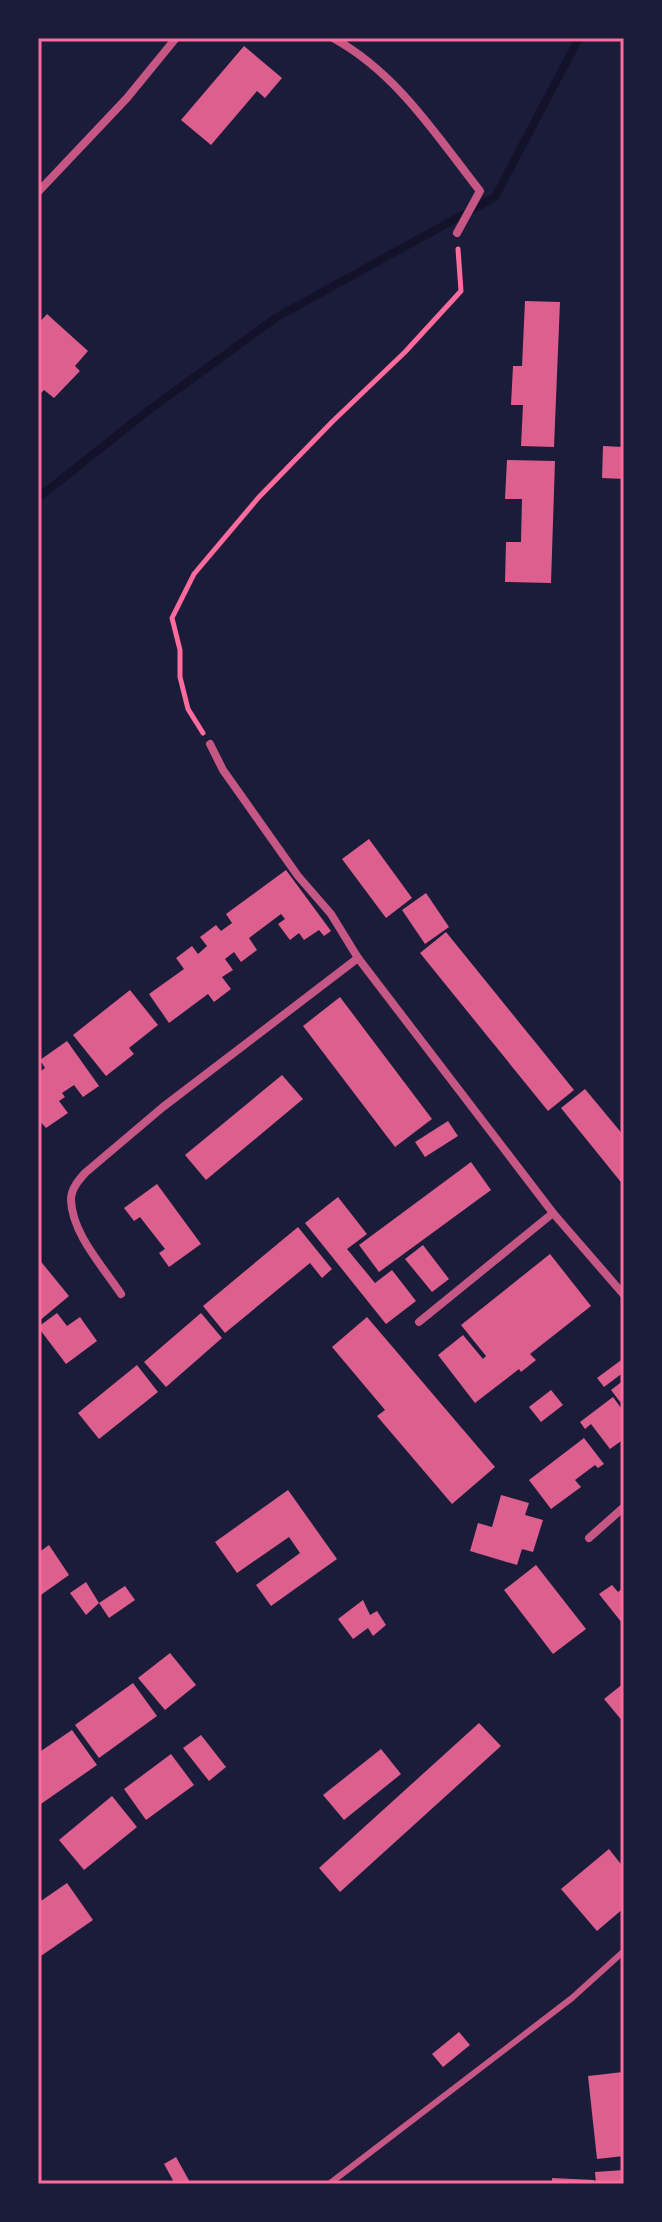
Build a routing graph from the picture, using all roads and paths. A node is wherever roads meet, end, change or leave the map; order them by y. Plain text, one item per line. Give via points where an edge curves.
1 (176, 38) edge
2 (333, 38) edge
3 (38, 192) edge
4 (457, 233) joint
5 (210, 744) joint
6 (358, 958) junction
7 (553, 1213) junction
8 (121, 1294) dead end
9 (624, 1295) edge
10 (419, 1322) dead end
11 (624, 1507) edge
12 (589, 1538) dead end
13 (624, 1951) edge
14 (329, 2184) edge

1 - 3 street
2 - 4 street via 409,100 480,191
4 - 5 path via 461,291 259,497 194,574 172,618 188,709
5 - 6 street via 223,770
6 - 7 street
6 - 8 street via 163,1107 75,1186 74,1217
7 - 9 street
7 - 10 street
11 - 12 street
13 - 14 lane via 572,1998

